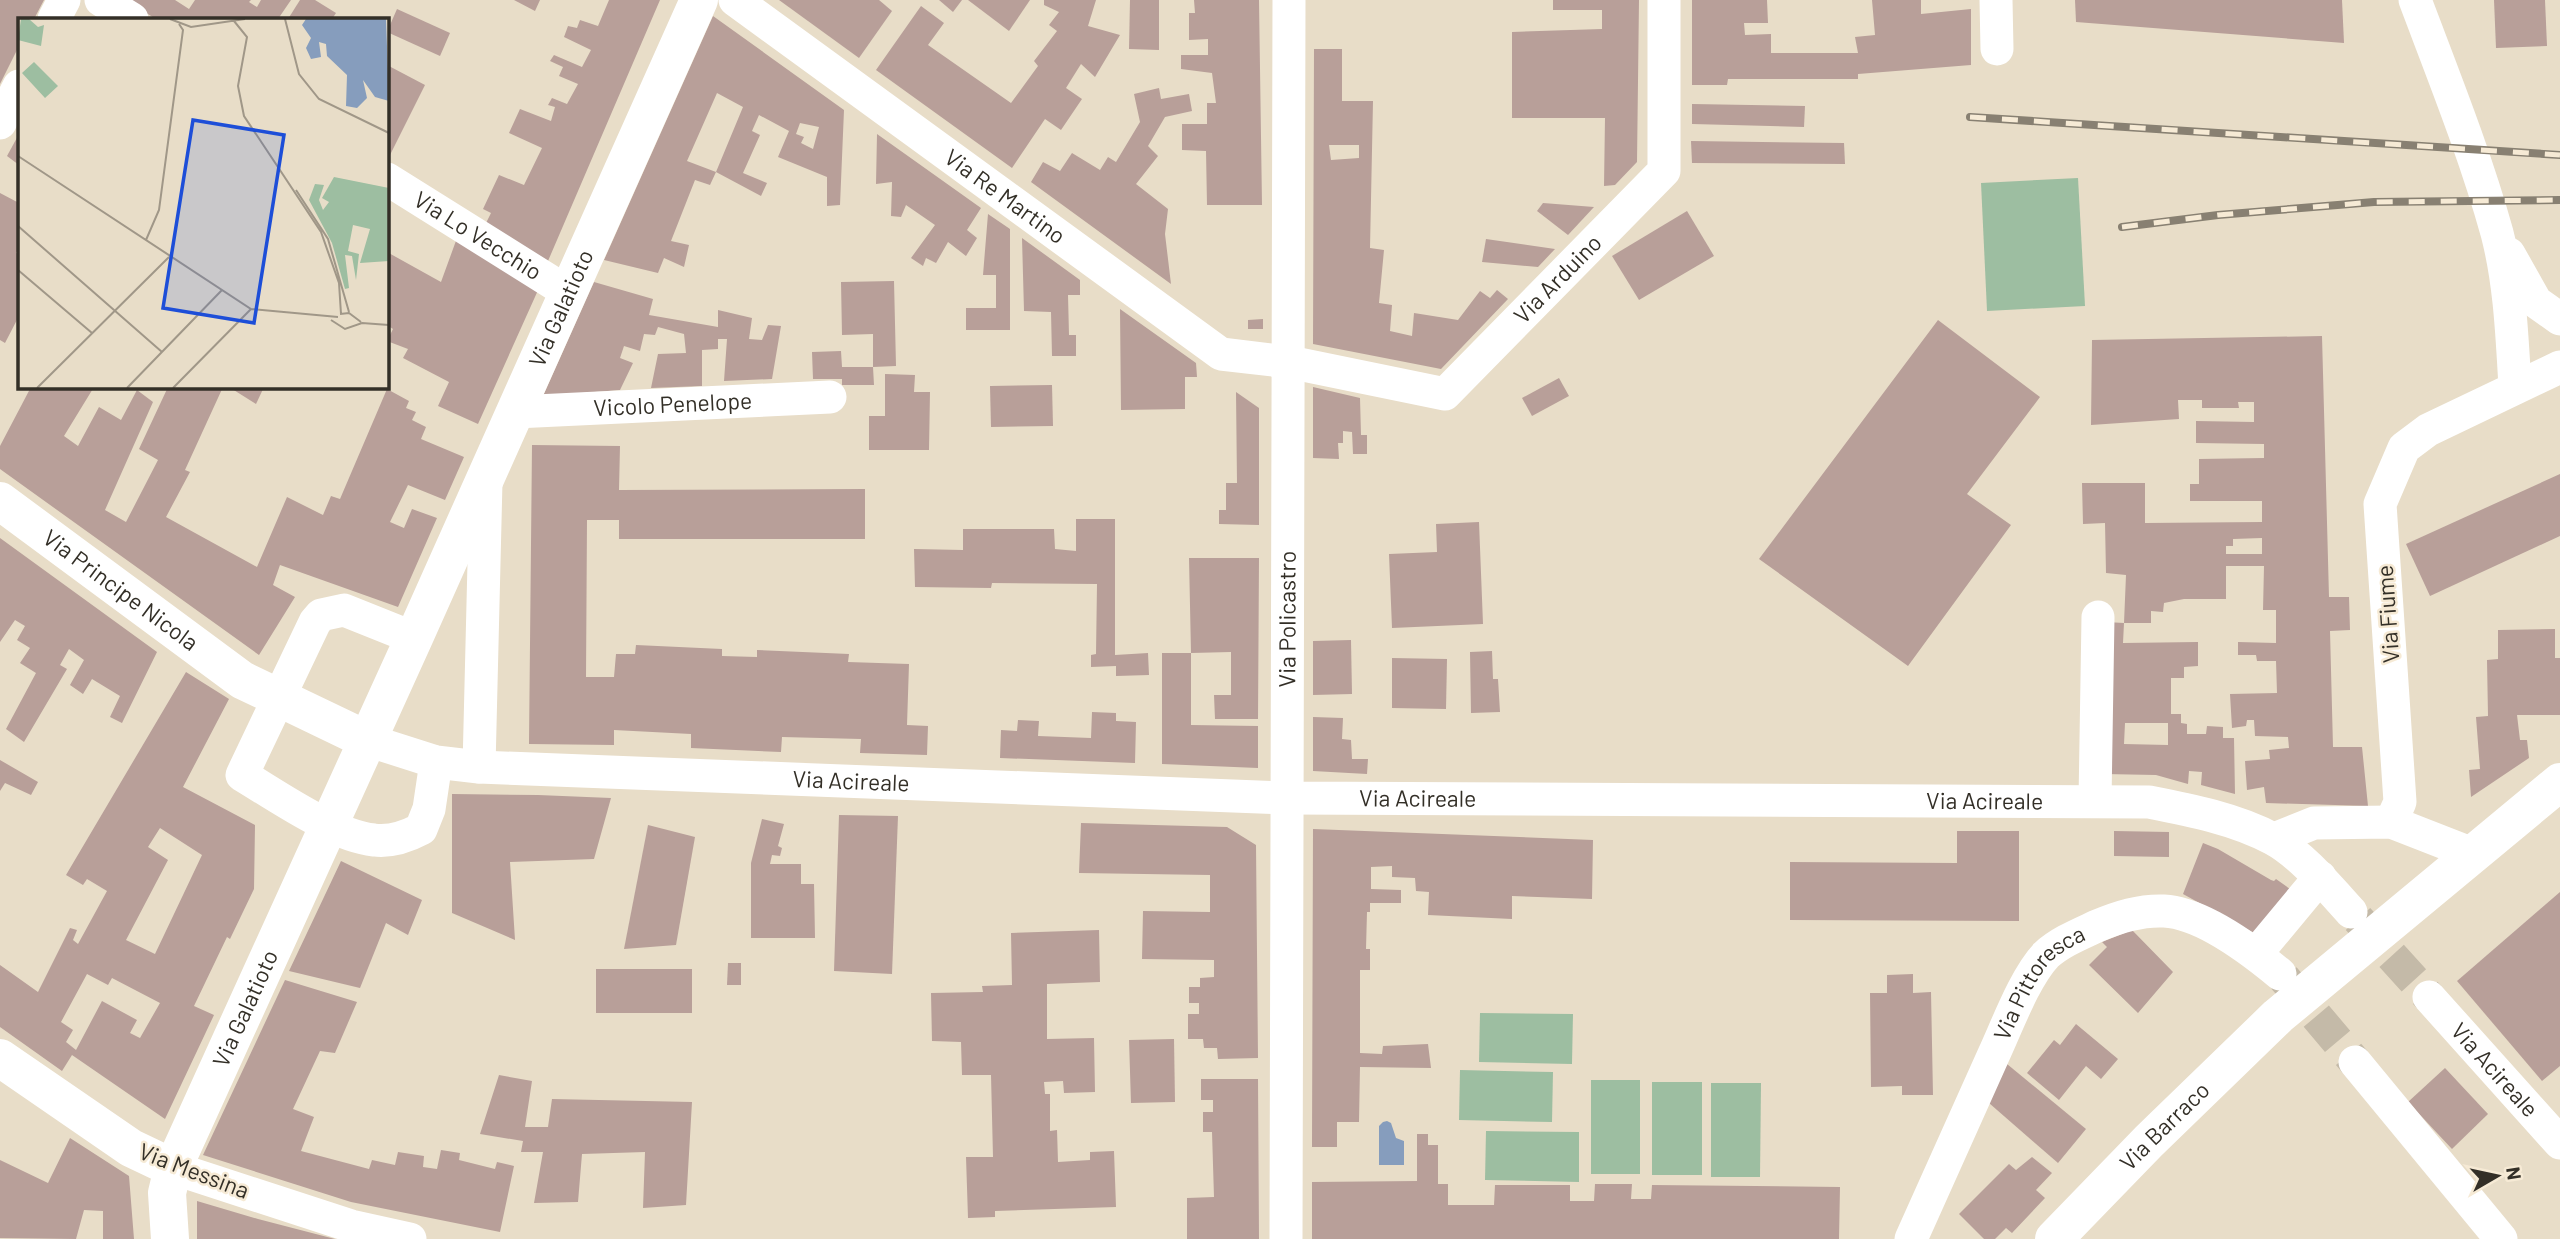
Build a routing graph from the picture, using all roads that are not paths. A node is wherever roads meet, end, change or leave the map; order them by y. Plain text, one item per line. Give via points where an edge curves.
1 (64, 0) edge
2 (101, 0) edge
3 (699, 0) edge
4 (735, 0) edge
5 (1289, 0) edge
6 (1664, 0) edge
7 (1996, 0) edge
8 (2415, 0) edge
9 (55, 18) edge
10 (130, 18) edge
11 (1997, 49) dead end
12 (18, 88) edge
13 (0, 123) edge
14 (388, 180) edge
15 (2497, 234) junction
16 (569, 293) junction
17 (2555, 316) edge
18 (1289, 362) junction
19 (2540, 376) edge
20 (830, 397) dead end
21 (515, 412) junction
22 (486, 475) junction
23 (0, 501) edge
24 (2098, 617) dead end
25 (418, 628) junction
26 (279, 699) junction
27 (367, 740) junction
28 (455, 764) junction
29 (2560, 782) edge
30 (1286, 798) junction
31 (2095, 801) junction
32 (2391, 822) junction
33 (321, 838) junction
34 (2274, 839) junction
35 (2473, 853) junction
36 (2320, 877) junction
37 (2351, 912) tunnel mouth
38 (2429, 998) tunnel mouth
39 (0, 1058) edge
40 (2355, 1062) tunnel mouth
41 (2560, 1143) edge
42 (173, 1168) junction
43 (170, 1239) edge
44 (411, 1239) edge
45 (1286, 1239) edge
46 (1911, 1239) edge
47 (2054, 1239) edge
48 (2501, 1239) edge

1 - 9 street
2 - 10 street
3 - 16 main road, Via Galatioto
4 - 18 street, Via Re Martino via 1221,354
5 - 18 street, Via Policastro
6 - 18 street, Via Arduino via 1664,171 1446,394
7 - 11 street
8 - 15 street
12 - 13 street
14 - 16 street, Via Lo Vecchio
15 - 17 street via 2536,302
15 - 19 street via 2510,301
16 - 21 main road, Via Galatioto
17 - 19 street via 2550,358
18 - 30 street, Via Policastro
19 - 32 street, Via Fiume via 2428,430 2404,448 2380,504 2400,802
20 - 21 street, Vicolo Penelope
21 - 22 main road, Via Galatioto
22 - 25 main road, Via Galatioto
22 - 28 street
23 - 26 main road, Via Principe Nicola via 243,680
24 - 31 street
25 - 26 street via 344,610 321,615
25 - 27 main road, Via Galatioto
26 - 27 main road, Via Principe Nicola
26 - 33 street via 242,775
27 - 28 street, Via Acireale
27 - 33 main road, Via Galatioto
28 - 30 street, Via Acireale
28 - 33 street via 421,829 391,840
29 - 35 main road
30 - 31 street, Via Acireale
30 - 45 street, Via Policastro
31 - 34 street, Via Acireale via 2149,802 2188,810
32 - 34 street via 2314,823
32 - 35 street
33 - 42 main road, Via Galatioto
34 - 36 street, Via Acireale
35 - 47 main road, Via Barraco via 2278,1016
36 - 37 street, Via Acireale
36 - 46 street, Via Pittoresca via 2268,964 2196,920 2166,911 2134,913 2106,922 2046,956 2015,1007
38 - 41 street, Via Acireale
39 - 42 main road, Via Messina via 131,1148
40 - 48 street
42 - 43 main road, Via Galatioto via 167,1193
42 - 44 street, Via Messina via 351,1226

